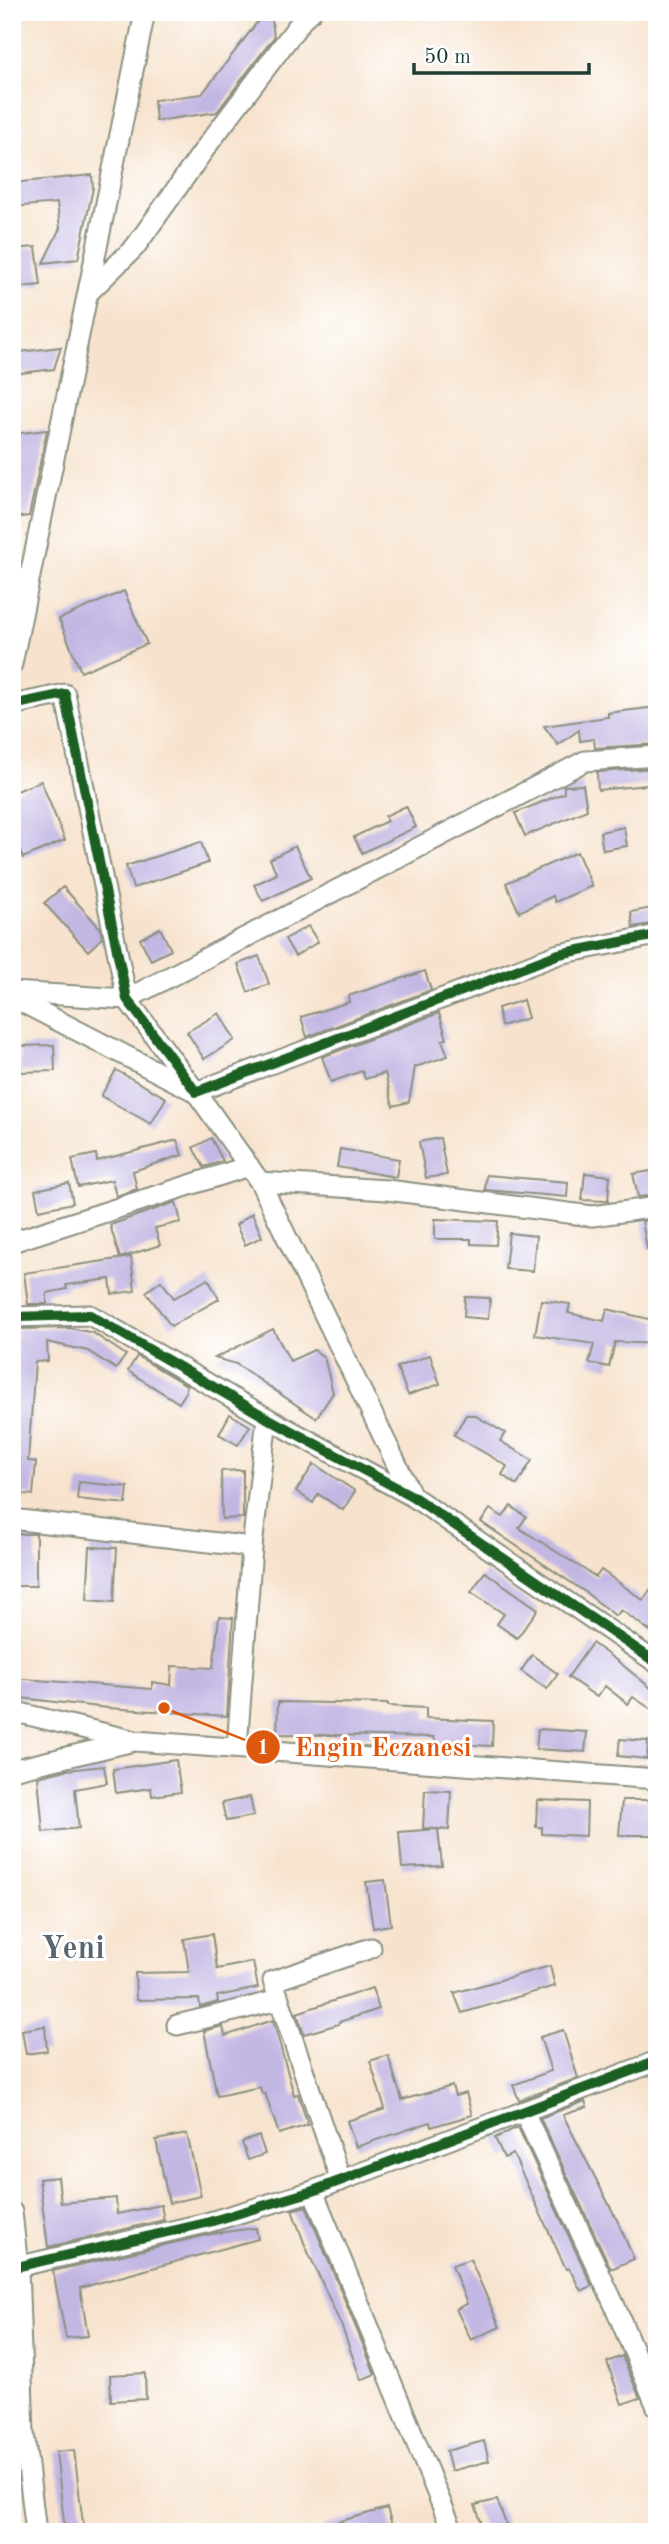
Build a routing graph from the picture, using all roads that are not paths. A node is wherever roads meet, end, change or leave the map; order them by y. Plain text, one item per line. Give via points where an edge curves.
1 (145, 12) edge
2 (311, 12) edge
3 (88, 293) junction
4 (12, 664) edge
5 (12, 705) edge
6 (657, 756) edge
7 (657, 935) edge
8 (12, 992) edge
9 (12, 997) edge
10 (127, 999) junction
11 (196, 1092) junction
12 (255, 1174) junction
13 (657, 1207) edge
14 (12, 1242) edge
15 (12, 1317) edge
16 (267, 1418) junction
17 (412, 1496) junction
18 (12, 1519) edge
19 (252, 1547) junction
20 (657, 1663) edge
21 (12, 1711) edge
22 (135, 1741) junction
23 (237, 1747) junction
24 (12, 1770) edge
25 (657, 1779) edge
26 (371, 1948) dead end
27 (279, 2000) junction
28 (177, 2025) dead end
29 (657, 2061) edge
30 (524, 2112) junction
31 (341, 2181) junction
32 (313, 2191) junction
33 (12, 2212) edge
34 (15, 2268) edge
35 (657, 2407) edge
36 (18, 2435) edge
37 (36, 2532) edge
38 (453, 2532) edge

1 - 3 street
2 - 3 street via 135,247
3 - 4 street
5 - 10 street via 65,694
6 - 10 street via 585,761
7 - 11 street via 559,954
8 - 10 street
9 - 11 street
10 - 11 street
11 - 12 street
12 - 13 street via 592,1216
12 - 14 street
12 - 17 street
15 - 16 street via 90,1315
16 - 17 street
16 - 19 street
17 - 20 street
18 - 19 street
19 - 23 street
21 - 22 street
22 - 23 street
22 - 24 street
23 - 25 street
26 - 27 street via 273,1981
27 - 28 street
27 - 31 street
29 - 30 street
30 - 31 street
30 - 35 street
31 - 32 street
32 - 34 street via 206,2223
32 - 38 street
33 - 34 street
34 - 36 street
36 - 37 street

